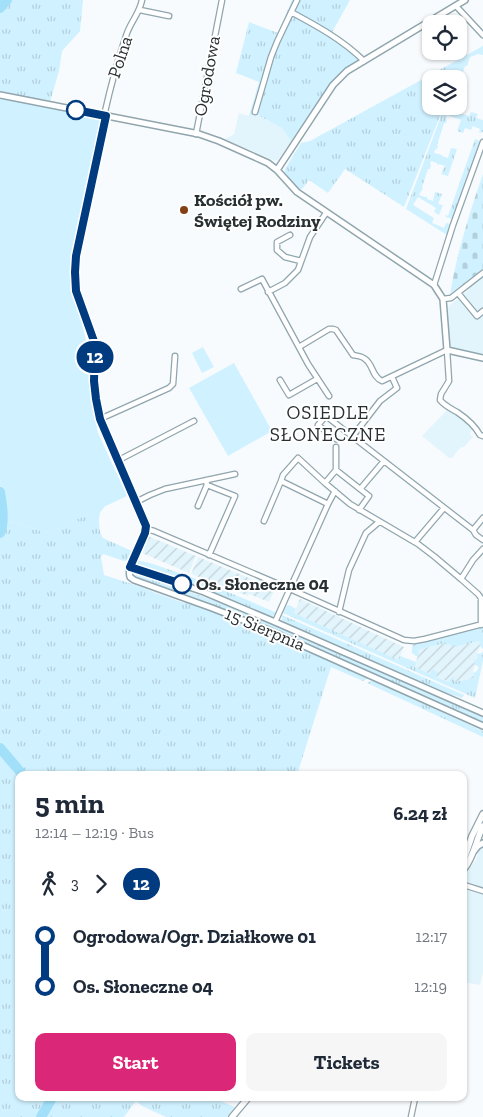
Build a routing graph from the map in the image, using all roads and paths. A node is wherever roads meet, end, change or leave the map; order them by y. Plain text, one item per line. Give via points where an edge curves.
1 (142, 0) edge
2 (222, 0) edge
3 (297, 0) edge
4 (465, 0) edge
5 (456, 6) junction
6 (140, 10) junction
7 (291, 12) junction
8 (169, 16) dead end
9 (483, 35) edge
10 (364, 61) junction
11 (0, 95) edge
12 (255, 112) dead end
13 (105, 116) junction
14 (196, 134) junction
15 (483, 142) edge
16 (277, 170) junction
17 (326, 213) junction
18 (290, 235) dead end
19 (301, 261) junction
20 (483, 273) edge
21 (434, 285) junction
22 (241, 289) dead end
23 (268, 292) junction
24 (458, 293) junction
25 (443, 299) junction
26 (483, 311) edge
27 (299, 347) junction
28 (447, 350) junction
29 (175, 356) dead end
30 (483, 358) edge
31 (392, 377) junction
32 (317, 378) junction
33 (280, 380) dead end
34 (329, 396) dead end
35 (100, 419) junction
36 (194, 421) dead end
37 (353, 436) junction
38 (483, 436) edge
39 (336, 439) dead end
40 (336, 447) dead end
41 (117, 461) junction
42 (384, 461) junction
43 (336, 470) junction
44 (235, 474) dead end
45 (281, 480) junction
46 (206, 482) junction
47 (325, 483) junction
48 (361, 488) junction
49 (335, 491) junction
50 (136, 502) junction
51 (328, 504) junction
52 (198, 506) dead end
53 (444, 508) junction
54 (359, 510) junction
55 (483, 518) edge
56 (264, 521) dead end
57 (379, 522) junction
58 (146, 529) junction
59 (473, 530) junction
60 (483, 540) edge
61 (416, 542) junction
62 (181, 543) junction
63 (483, 548) edge
64 (179, 549) dead end
65 (209, 555) junction
66 (130, 567) junction
67 (255, 574) junction
68 (252, 579) dead end
69 (461, 579) junction
70 (290, 589) junction
71 (339, 612) junction
72 (275, 622) junction
73 (482, 624) edge
74 (483, 713) edge
75 (483, 726) edge
76 (483, 814) edge
77 (480, 831) edge
78 (483, 843) edge
79 (474, 852) junction
80 (467, 855) edge
81 (467, 865) edge
82 (467, 887) edge
83 (483, 891) edge
84 (245, 1101) edge
85 (414, 1101) edge
86 (232, 1117) edge
87 (411, 1117) edge

1 - 6 street, Polna
2 - 14 street, Ogrodowa
3 - 7 street
4 - 5 street
5 - 9 street
5 - 10 street
6 - 8 street
6 - 13 street, Polna via 127,33
7 - 10 street via 338,39
7 - 12 street via 270,57
10 - 16 street via 333,85
11 - 13 street, Ogrodowa
13 - 14 street, Ogrodowa
13 - 35 street via 75,272 76,291 95,344 94,381
14 - 16 street via 224,143
15 - 21 street
16 - 17 street via 297,192
17 - 19 street via 310,237
17 - 21 street
18 - 19 street via 276,242 277,250 285,257
19 - 23 street via 298,270 285,283
20 - 24 street
21 - 25 street
22 - 23 street via 262,280
23 - 27 street
24 - 25 street
24 - 26 street via 477,316
25 - 28 street
27 - 31 street via 333,329 353,355 367,360 379,380
27 - 32 street
28 - 30 street
28 - 31 street
28 - 38 street via 449,381 440,400
29 - 35 street via 170,388
31 - 37 street via 397,388 380,401
32 - 33 street via 289,394
32 - 34 street
35 - 41 street
36 - 41 street
37 - 39 street via 326,416 318,425
37 - 42 street
40 - 43 street
41 - 50 street
42 - 48 street
42 - 53 street
43 - 47 street
43 - 48 street
44 - 46 street
45 - 47 street via 298,458
45 - 51 street
45 - 56 street
46 - 50 street via 165,488
46 - 52 street
46 - 65 street via 235,496
47 - 49 street
48 - 54 street via 369,496
49 - 51 street
49 - 54 street
50 - 58 street
51 - 70 street
53 - 59 street
53 - 61 street
54 - 57 street
55 - 59 street
57 - 61 street
57 - 71 street via 366,533 349,570
58 - 62 street
58 - 66 street
59 - 60 street
61 - 69 street
62 - 64 street
62 - 65 street
63 - 69 street
65 - 67 street
66 - 72 street, 15 Sierpnia via 204,592
66 - 75 street, 15 Sierpnia via 130,577 134,580 266,629
67 - 68 street
67 - 70 street
69 - 73 street via 481,598
70 - 71 street
70 - 72 street
71 - 73 street via 409,641
72 - 74 street, 15 Sierpnia
76 - 77 main road
77 - 79 main road
77 - 80 main road
78 - 79 street
79 - 81 main road
82 - 83 street
84 - 86 main road
85 - 87 street

